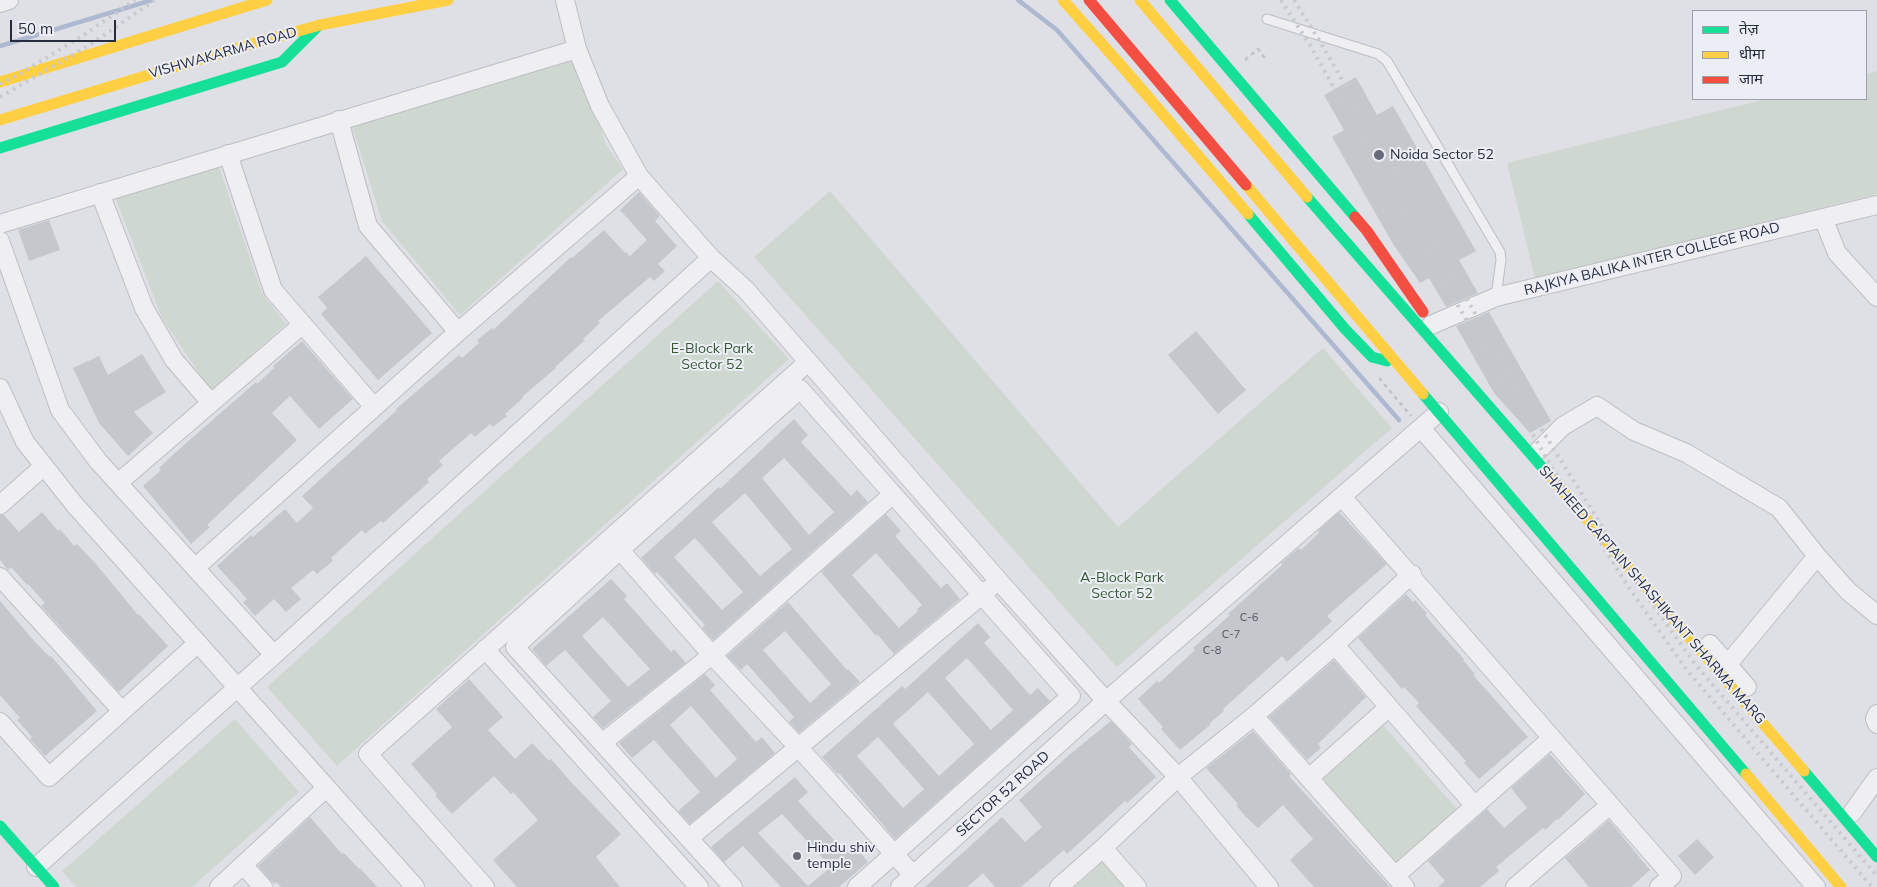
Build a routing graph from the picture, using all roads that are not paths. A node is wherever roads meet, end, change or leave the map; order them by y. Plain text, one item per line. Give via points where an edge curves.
1 (9, 0) edge
2 (267, 0) edge
3 (417, 0) edge
4 (448, 0) edge
5 (565, 0) edge
6 (1062, 0) edge
7 (1090, 0) edge
8 (1140, 0) edge
9 (1170, 0) edge
10 (0, 3) edge
11 (396, 11) junction
12 (1267, 19) dead end
13 (320, 25) junction
14 (577, 49) junction
15 (0, 82) edge
16 (0, 120) edge
17 (339, 120) junction
18 (0, 148) edge
19 (228, 154) junction
20 (639, 176) junction
21 (100, 193) junction
22 (1877, 205) edge
23 (1823, 218) junction
24 (0, 224) edge
25 (0, 241) edge
26 (711, 258) junction
27 (1496, 297) junction
28 (1877, 297) edge
29 (303, 324) junction
30 (1428, 330) junction
31 (458, 332) junction
32 (808, 362) junction
33 (1399, 364) junction
34 (0, 388) edge
35 (211, 404) junction
36 (374, 407) junction
37 (1439, 412) junction
38 (1421, 428) junction
39 (1537, 455) junction
40 (44, 466) junction
41 (118, 483) junction
42 (893, 494) junction
43 (1342, 497) junction
44 (0, 505) edge
45 (620, 550) junction
46 (1817, 556) junction
47 (195, 568) junction
48 (1412, 574) junction
49 (0, 577) edge
50 (999, 581) junction
51 (982, 596) junction
52 (1877, 615) edge
53 (198, 643) junction
54 (1335, 645) junction
55 (485, 649) junction
56 (274, 655) junction
57 (712, 655) junction
58 (1728, 664) junction
59 (237, 688) junction
60 (1106, 701) junction
61 (1389, 707) junction
62 (122, 711) junction
63 (1877, 714) edge
64 (1254, 716) junction
65 (0, 722) edge
66 (1877, 724) edge
67 (1552, 738) junction
68 (602, 743) junction
69 (799, 748) junction
70 (1178, 777) junction
71 (1308, 778) junction
72 (1877, 778) edge
73 (326, 788) junction
74 (1610, 805) junction
75 (1475, 806) junction
76 (1852, 812) junction
77 (0, 826) edge
78 (690, 838) junction
79 (1877, 842) edge
80 (1103, 848) junction
81 (893, 854) junction
82 (1877, 857) edge
83 (243, 865) junction
84 (36, 867) junction
85 (913, 875) junction
86 (1400, 881) edge
87 (54, 887) edge
88 (219, 887) edge
89 (263, 887) edge
90 (414, 887) edge
91 (485, 887) edge
92 (699, 887) edge
93 (733, 887) edge
94 (857, 887) edge
95 (900, 887) edge
96 (1059, 887) edge
97 (1137, 887) edge
98 (1269, 887) edge
99 (1515, 887) edge
100 (1659, 887) edge
101 (1816, 887) edge
102 (1841, 887) edge

1 - 10 street
2 - 15 main road
3 - 11 main road
4 - 11 main road, VISHWAKARMA ROAD
5 - 14 street
6 - 33 main road via 1344,329 1372,357
7 - 33 main road
8 - 30 main road
9 - 30 main road via 1367,231
11 - 13 main road, VISHWAKARMA ROAD
12 - 27 lane via 1378,54 1387,61 1500,252
13 - 16 main road, VISHWAKARMA ROAD
13 - 18 main road via 282,62
14 - 17 street
14 - 20 street via 600,106
17 - 19 street
17 - 31 street via 368,226
19 - 21 street
19 - 29 street via 273,290
20 - 26 street
20 - 31 street
21 - 24 street
21 - 35 street via 144,308 174,360
22 - 23 street, RAJKIYA BALIKA INTER COLLEGE ROAD
23 - 27 street, RAJKIYA BALIKA INTER COLLEGE ROAD
23 - 28 street via 1837,254
25 - 41 street via 60,410
26 - 32 street via 746,290
26 - 56 street
27 - 30 street, RAJKIYA BALIKA INTER COLLEGE ROAD
29 - 35 street
29 - 36 street
30 - 39 main road, SHAHEED CAPTAIN SHASHIKANT SHARMA MARG
31 - 36 street
32 - 50 street
32 - 55 street
33 - 37 main road
34 - 40 street via 24,442
35 - 41 street
36 - 47 street
37 - 38 street, SECTOR 52 ROAD
37 - 102 main road
38 - 43 street, SECTOR 52 ROAD
38 - 101 street
39 - 46 street via 1563,426 1596,406 1634,431 1686,453 1779,508
39 - 58 street via 1630,550 1659,588
39 - 82 main road, SHAHEED CAPTAIN SHASHIKANT SHARMA MARG
40 - 44 street
40 - 53 street
41 - 47 street
42 - 45 street via 800,389
42 - 51 street
42 - 57 street
43 - 48 street
43 - 60 street, SECTOR 52 ROAD
45 - 57 street
45 - 68 street via 516,647
46 - 52 street via 1848,591
46 - 58 street
47 - 56 street
48 - 54 street
48 - 67 street
49 - 62 street
50 - 51 street
50 - 60 street
51 - 69 street
51 - 81 street via 1071,696
53 - 59 street
53 - 62 street
54 - 61 street
54 - 64 street
55 - 91 street via 368,754
55 - 92 street
56 - 59 street
57 - 68 street
57 - 69 street
58 - 76 street via 1814,773
59 - 73 street
59 - 84 street
60 - 70 street
60 - 85 street, SECTOR 52 ROAD
61 - 71 street
61 - 75 street
62 - 65 street via 48,777
63 - 66 street
64 - 70 street
64 - 71 street
67 - 74 street
67 - 75 street
68 - 78 street
69 - 78 street
69 - 81 street
70 - 80 street
70 - 98 street
71 - 86 street
72 - 76 street
73 - 83 street
73 - 90 street
74 - 99 street
74 - 100 street via 1672,876
75 - 86 street
76 - 79 street
77 - 84 main road
78 - 93 street
80 - 96 street
80 - 97 street
81 - 85 street
81 - 94 street
83 - 88 street
83 - 89 street
84 - 87 main road
85 - 95 street, SECTOR 52 ROAD

